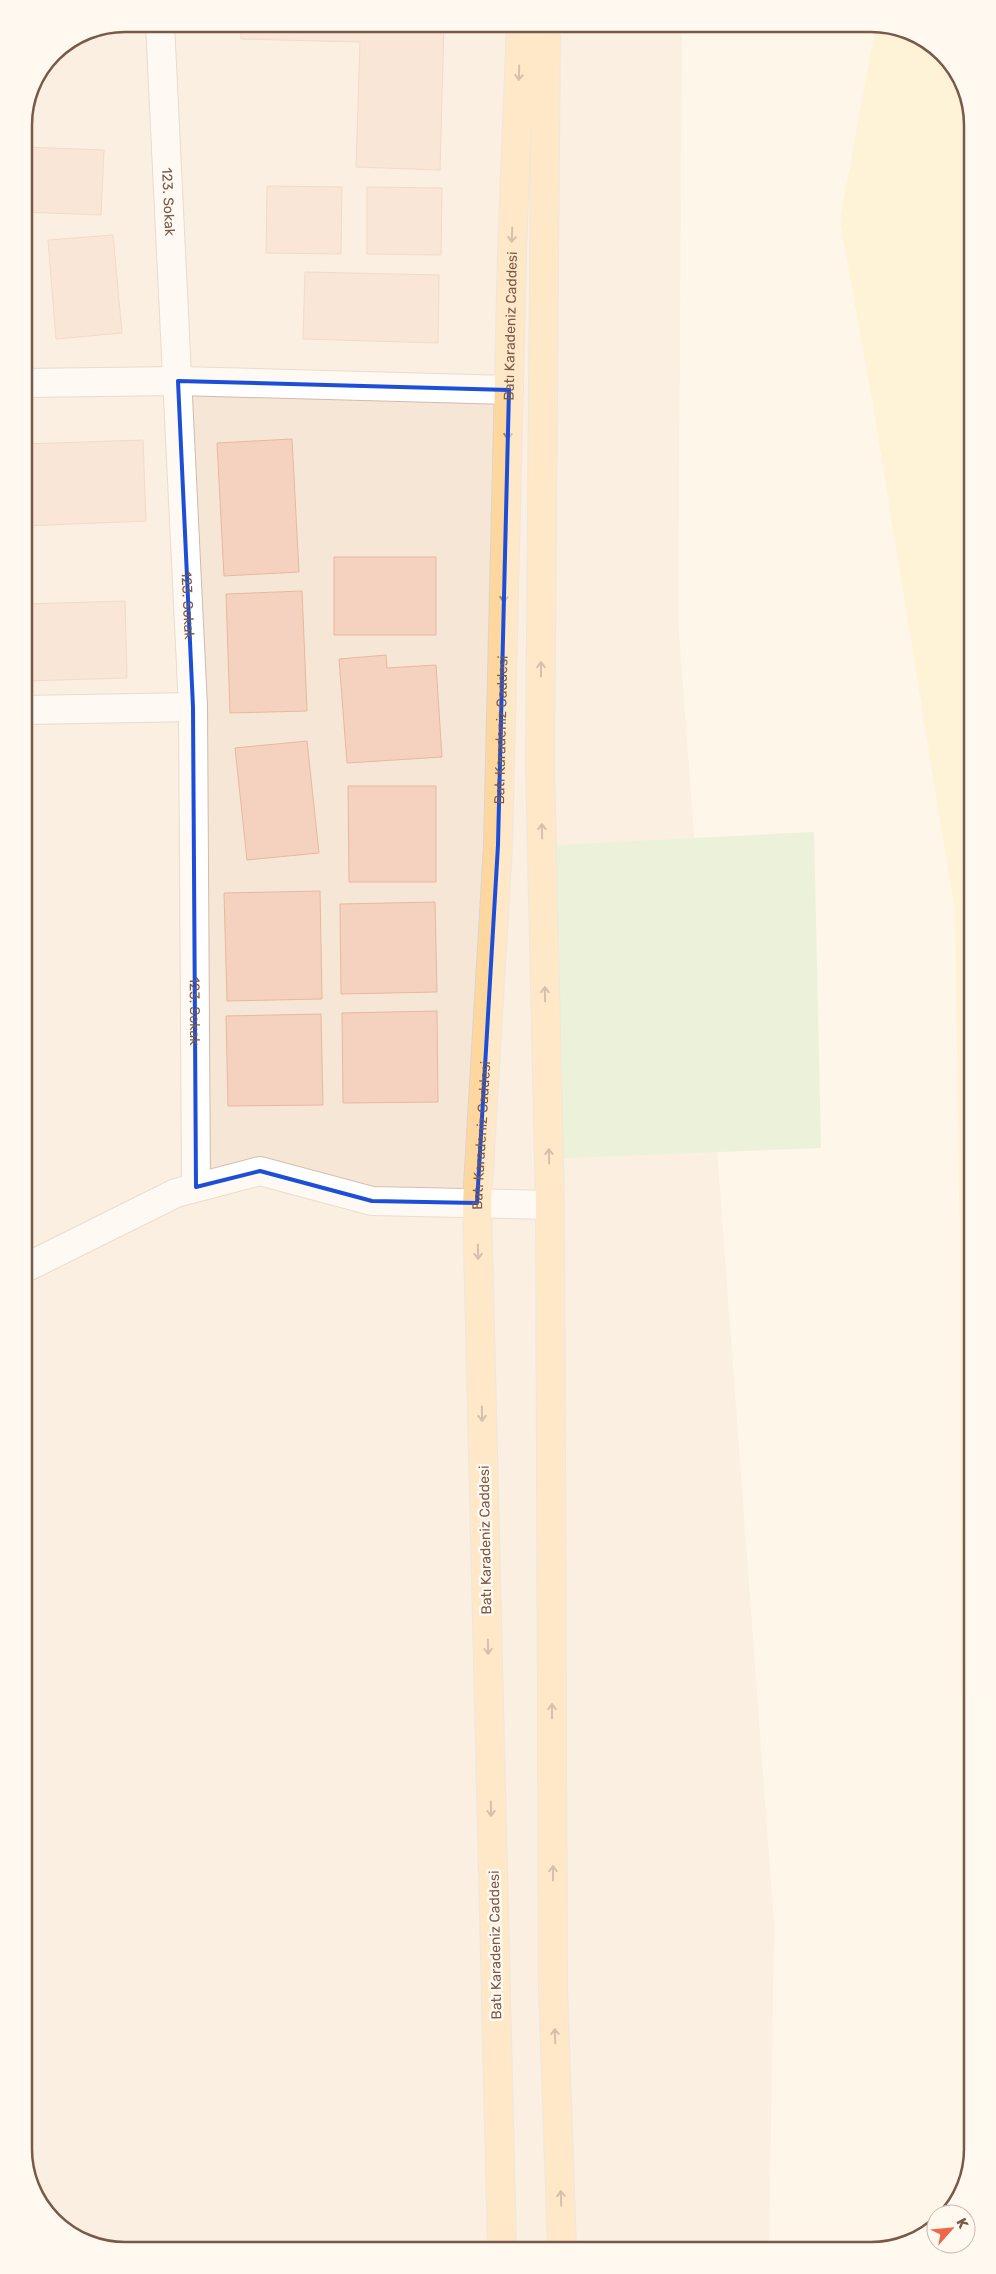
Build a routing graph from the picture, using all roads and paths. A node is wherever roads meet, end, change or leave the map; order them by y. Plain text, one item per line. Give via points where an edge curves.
1 (160, 32) edge
2 (521, 33) edge
3 (546, 33) edge
4 (178, 381) junction
5 (33, 382) edge
6 (509, 390) junction
7 (193, 707) junction
8 (33, 710) edge
9 (196, 1188) junction
10 (477, 1203) junction
11 (550, 1205) junction
12 (32, 1264) edge
13 (502, 2242) edge
14 (562, 2242) edge

1 - 4 street, 123. Sokak
2 -> 6 main road, Batı Karadeniz Caddesi
11 -> 3 main road via 540,765
4 - 5 street
4 - 6 street
4 - 7 street, 123. Sokak
6 -> 10 main road, Batı Karadeniz Caddesi via 498,845
7 - 8 street
7 - 9 street, 123. Sokak
9 - 10 street via 260,1171 372,1201
9 - 12 street via 176,1193
10 - 11 street
10 -> 13 main road, Batı Karadeniz Caddesi
14 -> 11 main road via 553,1988

